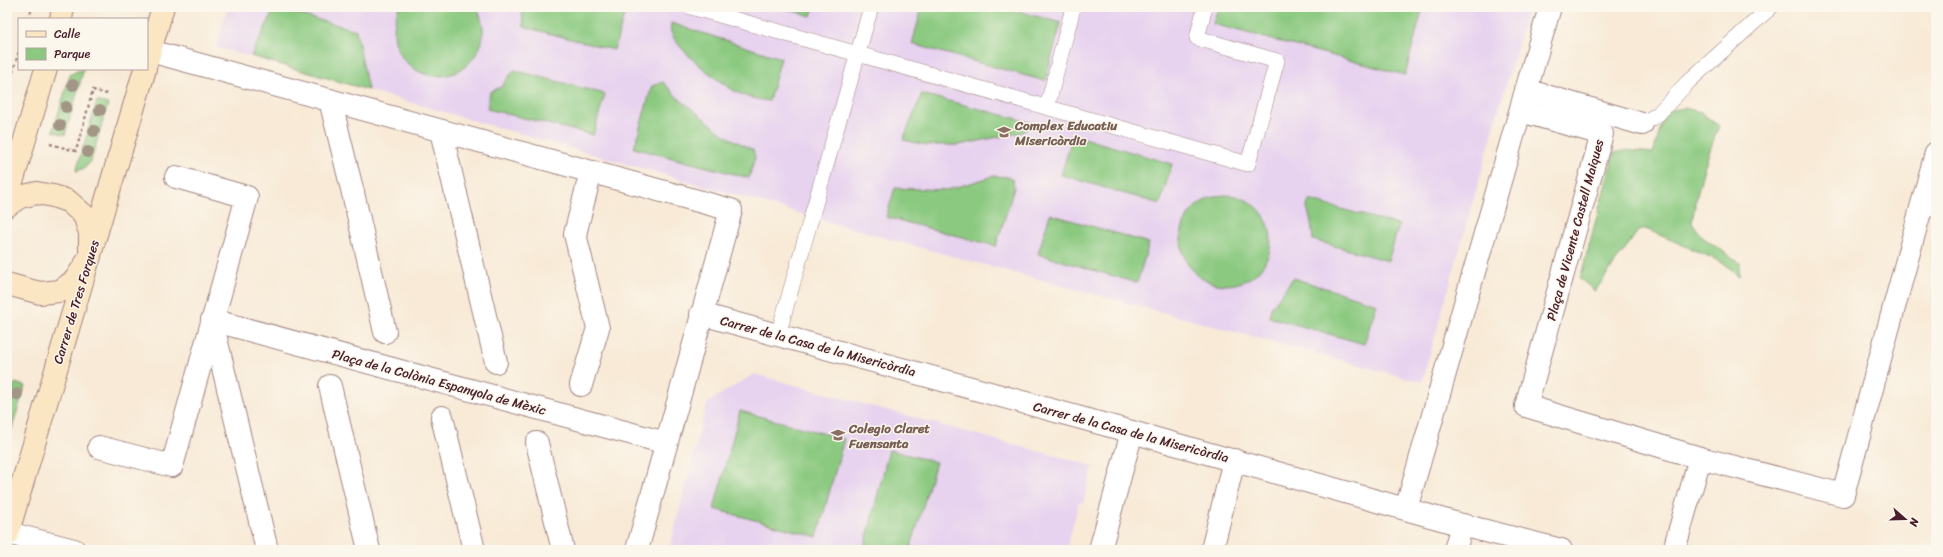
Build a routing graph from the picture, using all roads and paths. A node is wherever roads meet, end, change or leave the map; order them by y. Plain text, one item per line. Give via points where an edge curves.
1 (32, 7) edge
2 (63, 7) edge
3 (118, 7) edge
4 (163, 7) edge
5 (691, 7) edge
6 (871, 7) edge
7 (1070, 7) edge
8 (1205, 7) edge
9 (1550, 7) edge
10 (1771, 7) edge
11 (138, 15) dead end
12 (29, 18) edge
13 (60, 18) edge
14 (857, 54) junction
15 (148, 55) edge
16 (148, 58) edge
17 (46, 70) edge
18 (144, 70) edge
19 (1526, 90) junction
20 (110, 95) dead end
21 (330, 100) junction
22 (1047, 107) junction
23 (1521, 111) junction
24 (1642, 124) joint
25 (441, 131) junction
26 (50, 144) dead end
27 (1936, 153) edge
28 (591, 172) junction
29 (176, 177) dead end
30 (7, 199) edge
31 (1929, 204) edge
32 (7, 206) edge
33 (90, 257) junction
34 (7, 284) edge
35 (701, 314) junction
36 (212, 320) junction
37 (386, 332) dead end
38 (778, 335) junction
39 (496, 362) dead end
40 (581, 385) dead end
41 (330, 386) dead end
42 (442, 417) dead end
43 (1132, 432) junction
44 (537, 443) dead end
45 (666, 443) junction
46 (99, 447) dead end
47 (1700, 458) junction
48 (1234, 460) junction
49 (1406, 509) junction
50 (1462, 525) junction
51 (7, 534) edge
52 (74, 550) edge
53 (267, 550) edge
54 (369, 550) edge
55 (474, 550) edge
56 (563, 550) edge
57 (637, 550) edge
58 (1100, 550) edge
59 (1212, 550) edge
60 (1455, 550) edge
61 (1560, 550) edge
62 (1674, 550) edge

1 - 12 path
2 - 13 main road
3 - 11 path via 132,10
4 - 15 main road, Carrer de Tres Forques
5 - 14 lane
6 - 14 lane
7 - 22 lane via 1073,8
8 - 22 lane via 1196,38 1277,61 1248,164
9 - 19 street
10 - 24 lane via 1688,82 1658,114
14 - 22 lane
14 - 38 lane
16 - 21 street
17 - 30 main road
18 - 33 main road, Carrer de Tres Forques
19 - 23 street
19 - 24 street
20 - 26 path via 93,90 76,151
21 - 25 street
21 - 37 street
23 - 47 street, Plaça de Vicente Castell Maiques via 1602,134 1526,406
23 - 49 street
25 - 28 street
25 - 39 street
27 - 31 street
28 - 35 street via 731,210
28 - 40 street via 575,234 598,328
29 - 36 street via 247,197
31 - 47 street via 1843,495
32 - 33 main road via 20,197 37,193 68,201 84,215 90,233
33 - 34 main road via 75,280 60,291 40,293
33 - 51 main road, Carrer de Tres Forques
35 - 38 street, Carrer de la Casa de la Misericòrdia
35 - 45 street
36 - 45 street, Plaça de la Colònia Espanyola de Mèxic
36 - 46 street via 172,466
36 - 53 street
38 - 43 street, Carrer de la Casa de la Misericòrdia
41 - 54 street
42 - 55 street
43 - 48 street, Carrer de la Casa de la Misericòrdia
43 - 58 street
44 - 56 street
45 - 57 street
47 - 62 street
48 - 49 street, Carrer de la Casa de la Misericòrdia
48 - 59 street
49 - 50 street, Carrer de la Casa de la Misericòrdia
50 - 60 street
50 - 61 street, Carrer de la Casa de la Misericòrdia
51 - 52 street

